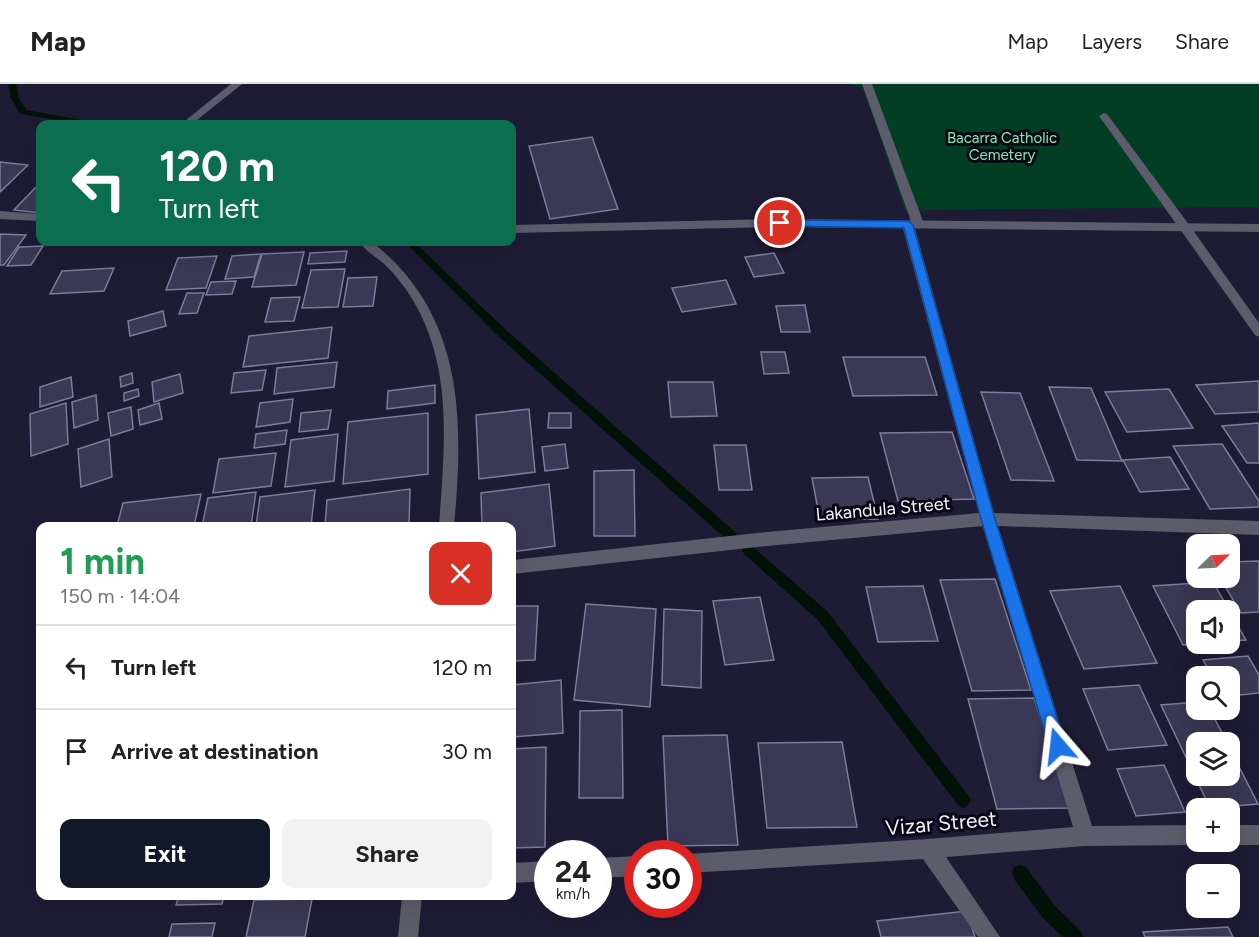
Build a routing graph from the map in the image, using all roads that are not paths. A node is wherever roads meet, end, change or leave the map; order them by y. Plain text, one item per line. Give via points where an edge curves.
1 (237, 84) edge
2 (867, 84) edge
3 (1104, 116) dead end
4 (191, 120) edge
5 (0, 215) edge
6 (36, 218) edge
7 (913, 224) junction
8 (1259, 228) edge
9 (516, 229) edge
10 (1186, 229) junction
11 (370, 246) edge
12 (1259, 332) edge
13 (988, 519) junction
14 (447, 522) edge
15 (1259, 528) edge
16 (516, 567) edge
17 (1186, 835) edge
18 (1240, 835) edge
19 (1259, 835) edge
20 (1085, 836) junction
21 (928, 849) junction
22 (702, 862) edge
23 (534, 872) edge
24 (516, 873) edge
25 (412, 900) edge
26 (408, 937) edge
27 (990, 937) edge

1 - 4 street
2 - 7 street
3 - 10 street
5 - 6 street
7 - 9 street
7 - 10 street
7 - 13 street
8 - 10 street
10 - 12 street
11 - 14 street via 395,268 420,300 438,334 450,377
13 - 15 street, Lakandula Street
13 - 16 street, Lakandula Street
13 - 20 street
17 - 20 street, Vizar Street
18 - 19 street
20 - 21 street, Vizar Street
21 - 22 street, Vizar Street
21 - 27 street
23 - 24 street
25 - 26 street

